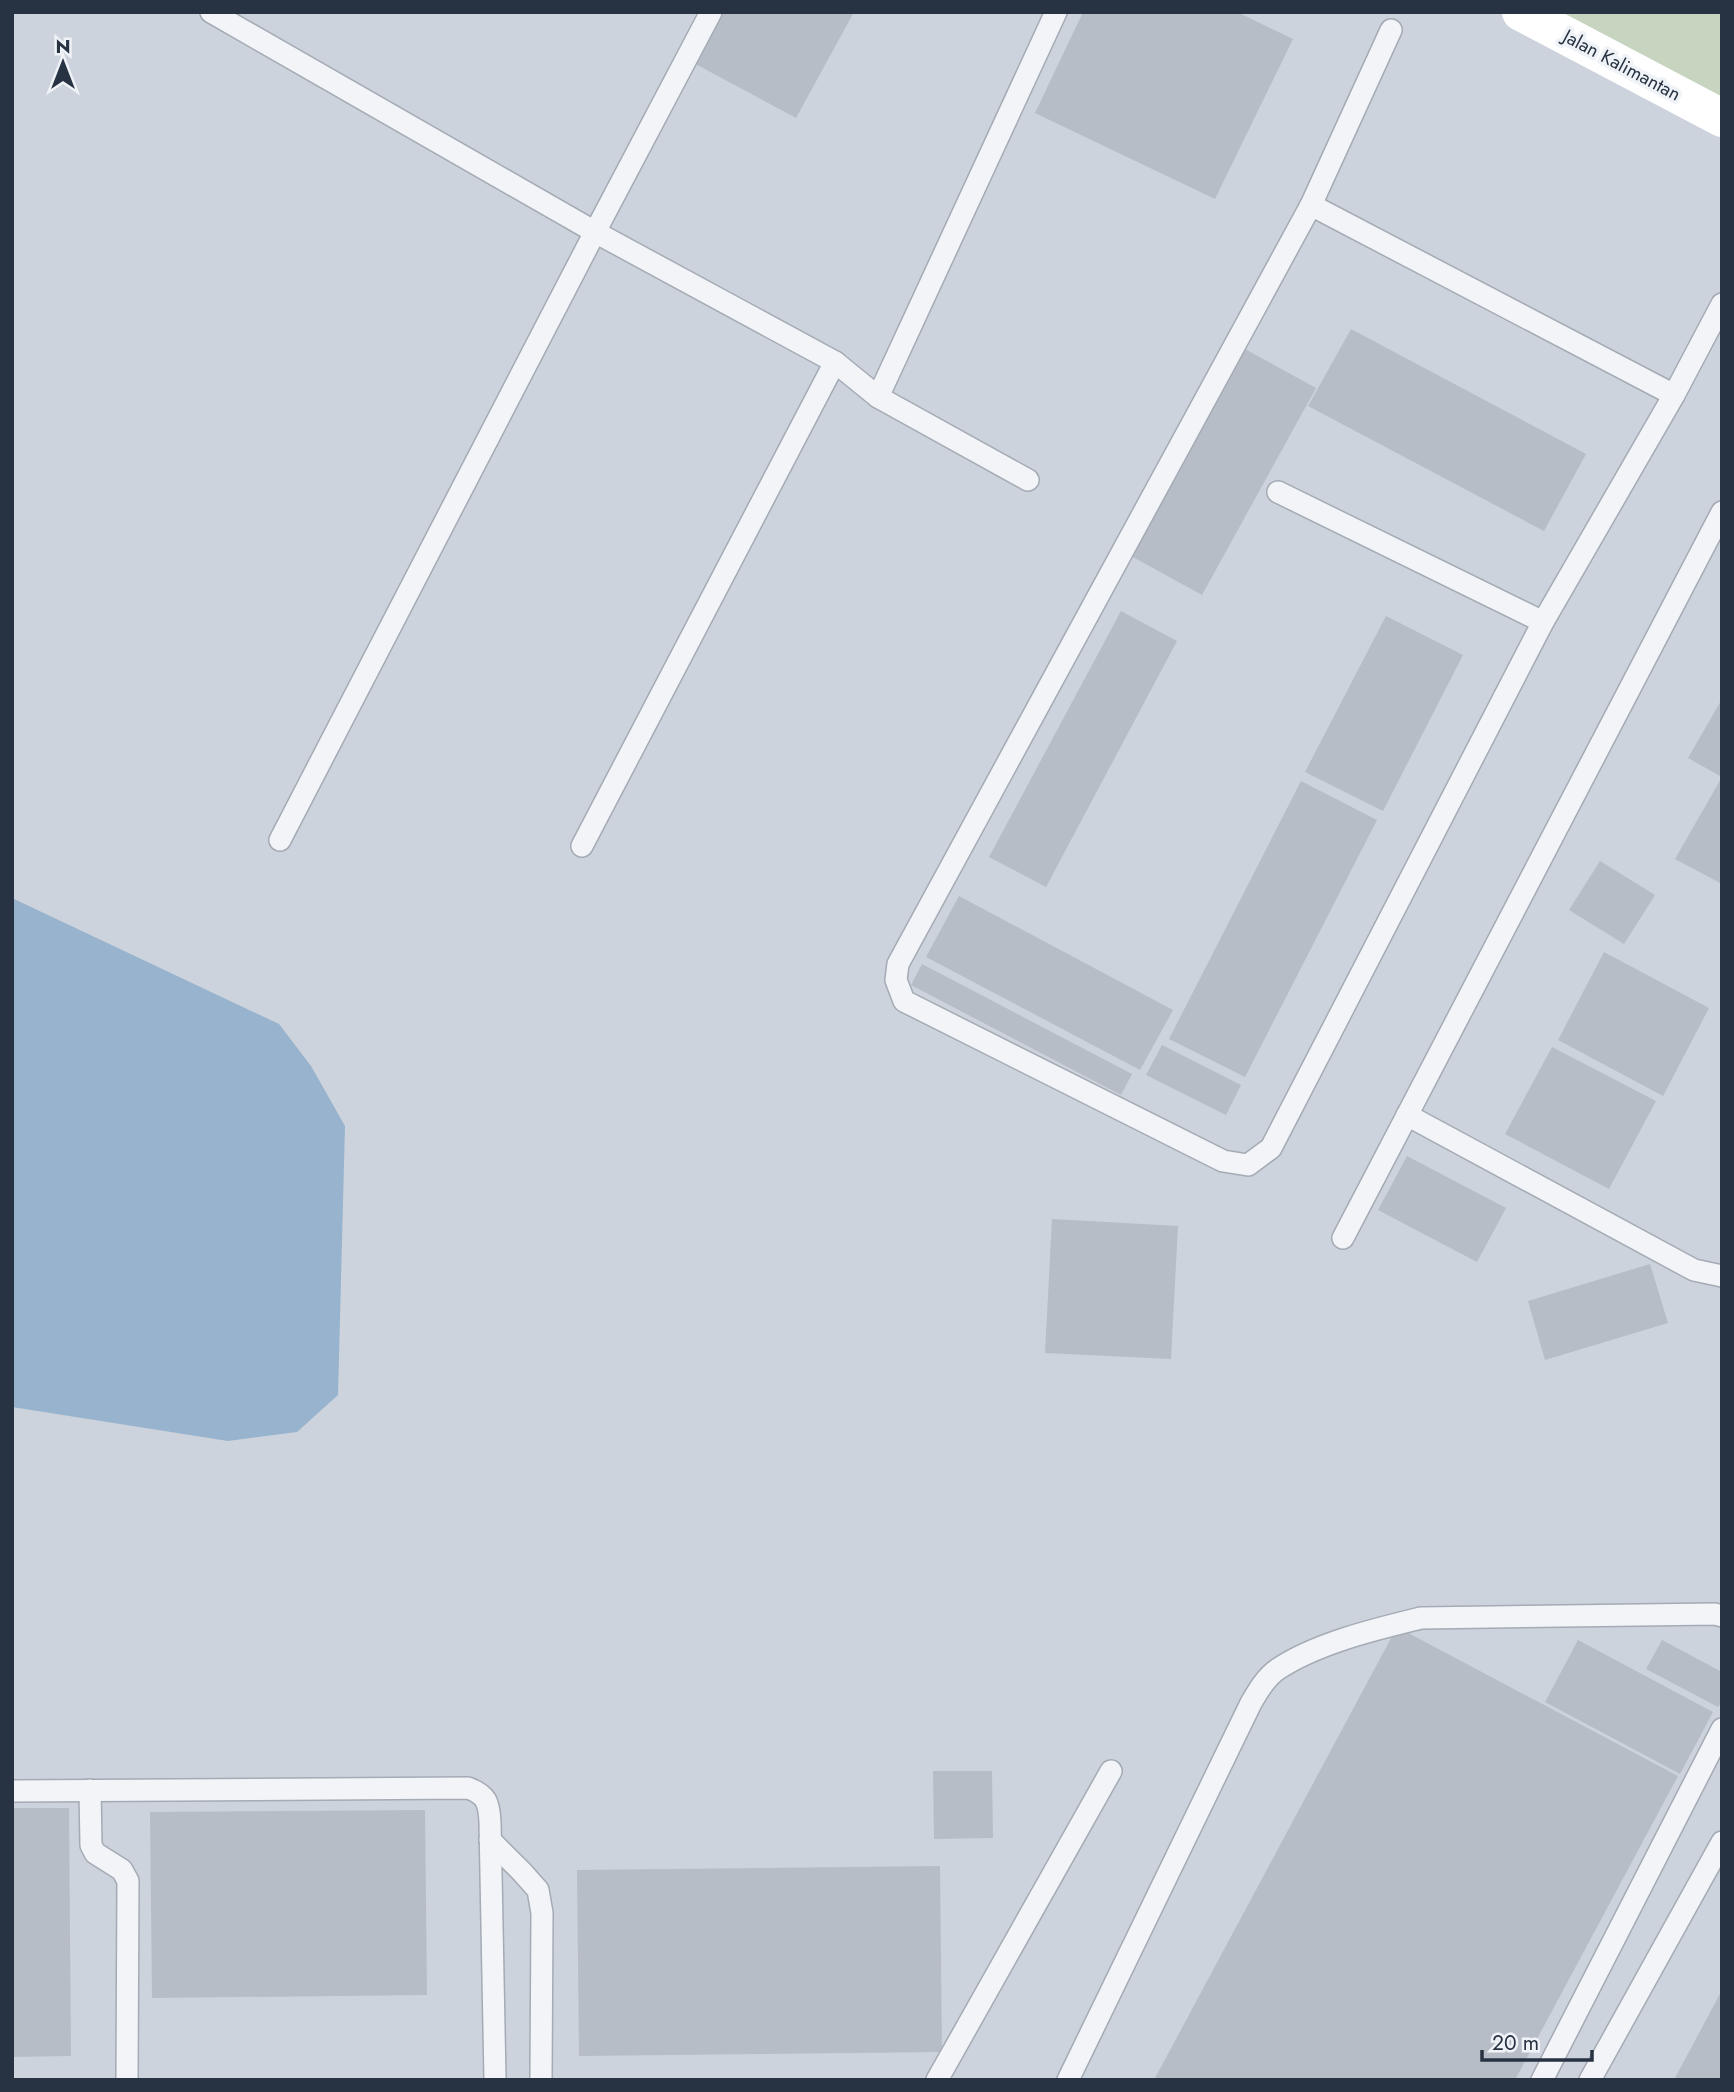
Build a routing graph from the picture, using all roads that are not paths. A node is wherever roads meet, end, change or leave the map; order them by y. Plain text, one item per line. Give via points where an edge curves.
1 (211, 12) edge
2 (711, 12) edge
3 (1056, 12) edge
4 (1521, 12) edge
5 (1391, 30) dead end
6 (1722, 118) edge
7 (1311, 205) junction
8 (596, 232) junction
9 (1722, 304) edge
10 (835, 362) junction
11 (1674, 395) junction
12 (878, 397) junction
13 (1028, 480) dead end
14 (1278, 492) dead end
15 (1722, 512) edge
16 (1544, 622) junction
17 (280, 841) dead end
18 (582, 846) dead end
19 (1407, 1115) junction
20 (1343, 1238) dead end
21 (1722, 1276) edge
22 (1722, 1616) edge
23 (1722, 1729) edge
24 (1111, 1771) dead end
25 (90, 1790) junction
26 (12, 1791) edge
27 (490, 1840) junction
28 (1722, 1842) edge
29 (127, 2080) edge
30 (495, 2080) edge
31 (541, 2080) edge
32 (937, 2080) edge
33 (1068, 2080) edge
34 (1542, 2080) edge
35 (1590, 2080) edge

1 - 8 lane
2 - 8 lane
3 - 12 lane
4 - 6 street, Jalan Kalimantan
5 - 7 lane
7 - 11 lane
7 - 16 lane via 898,964 896,980 904,1000 1223,1161 1248,1165 1271,1148
8 - 10 lane
8 - 17 lane
9 - 11 lane
10 - 12 lane
10 - 18 lane
11 - 16 lane
12 - 13 lane
14 - 16 lane
15 - 19 lane
19 - 20 lane
19 - 21 lane via 1695,1270
22 - 33 lane via 1421,1618 1375,1629 1276,1670 1251,1703
23 - 34 lane
24 - 32 lane
25 - 26 lane
25 - 27 lane via 468,1788 479,1792 489,1805
25 - 29 lane via 91,1845 95,1853 122,1870 128,1881
27 - 30 lane
27 - 31 lane via 538,1890 542,1913
28 - 35 lane

